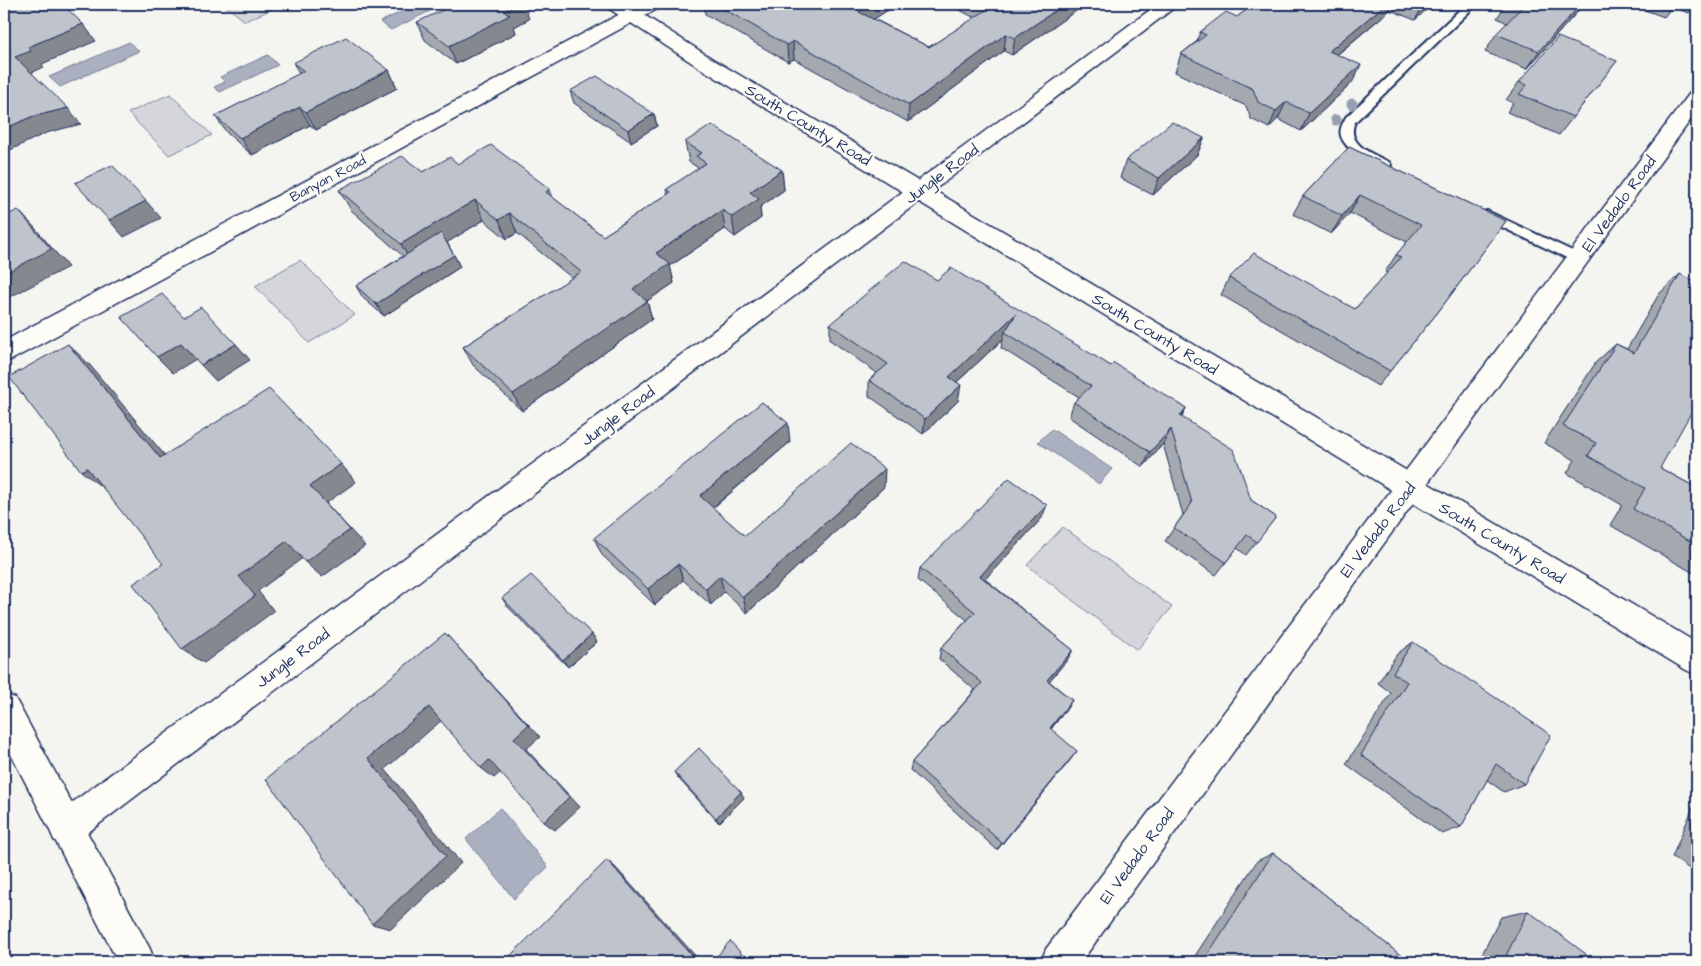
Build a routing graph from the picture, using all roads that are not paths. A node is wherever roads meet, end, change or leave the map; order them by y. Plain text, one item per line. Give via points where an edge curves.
1 (1170, 4) edge
2 (1472, 4) edge
3 (633, 7) edge
4 (1697, 97) edge
5 (1396, 171) edge
6 (918, 192) junction
7 (1474, 208) edge
8 (1578, 259) junction
9 (4, 352) edge
10 (1410, 487) junction
11 (1697, 660) edge
12 (4, 709) edge
13 (66, 828) junction
14 (137, 962) edge
15 (1059, 962) edge

1 - 6 street, Jungle Road
2 - 5 lane via 1346,126 1350,144
3 - 6 street, South County Road via 707,64
3 - 9 street, Banyan Road
4 - 8 street, El Vedado Road
6 - 10 street, South County Road
6 - 13 street, Jungle Road
7 - 8 lane
8 - 10 street, El Vedado Road
10 - 11 street, South County Road
10 - 15 street, El Vedado Road
12 - 13 street
13 - 14 street

